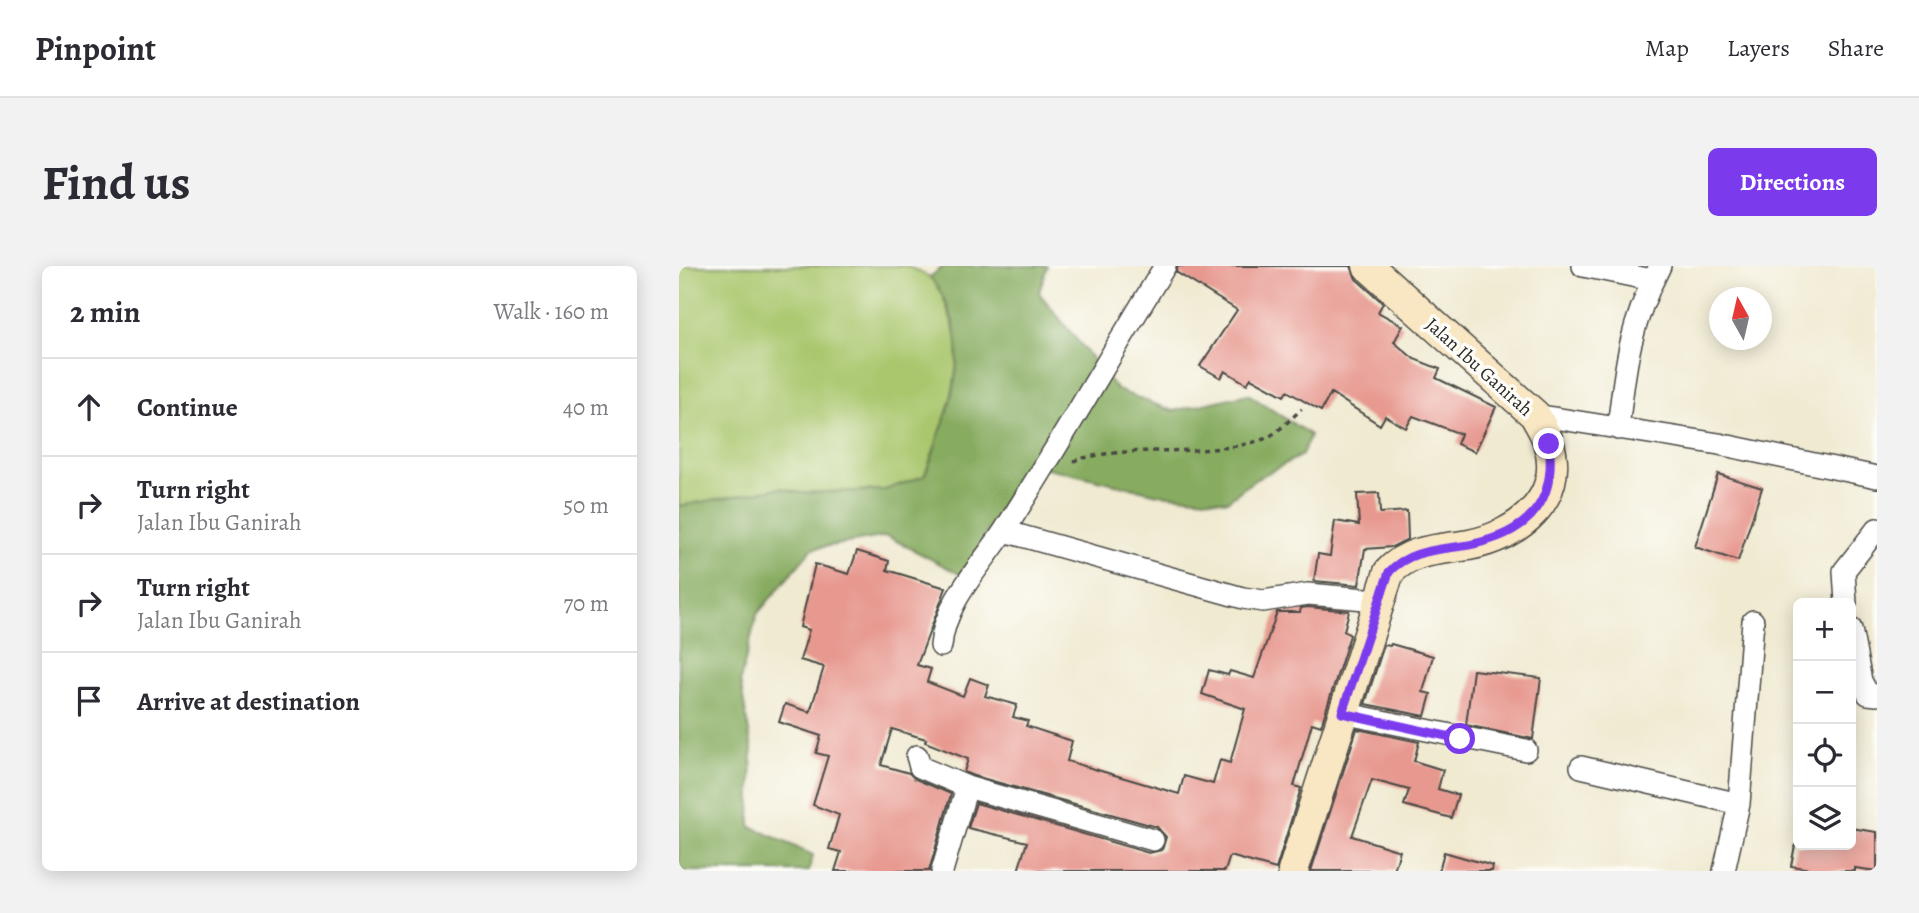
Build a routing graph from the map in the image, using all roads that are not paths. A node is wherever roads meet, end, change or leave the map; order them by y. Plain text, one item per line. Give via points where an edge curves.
1 (1165, 266) edge
2 (1368, 266) edge
3 (1583, 266) edge
4 (1656, 273) edge
5 (1535, 415) junction
6 (1618, 429) junction
7 (1877, 477) edge
8 (1877, 528) edge
9 (1004, 531) junction
10 (1846, 598) edge
11 (1377, 600) junction
12 (1753, 621) dead end
13 (941, 646) dead end
14 (1856, 655) edge
15 (1877, 695) edge
16 (1342, 713) junction
17 (1526, 750) dead end
18 (917, 756) dead end
19 (1581, 767) dead end
20 (967, 786) junction
21 (1739, 804) junction
22 (1153, 839) dead end
23 (942, 871) edge
24 (1293, 871) edge
25 (1724, 871) edge

1 - 9 street
2 - 5 main road, Jalan Ibu Ganirah
3 - 4 street
4 - 6 street via 1642,300 1626,352
5 - 6 street
5 - 11 main road, Jalan Ibu Ganirah via 1549,444 1552,468 1547,495 1533,513 1513,530 1490,539 1406,557 1389,572
6 - 7 street via 1719,444
8 - 10 street via 1844,571
9 - 11 street via 1243,598 1263,601 1308,594
9 - 13 street via 955,605 943,628
11 - 16 main road, Jalan Ibu Ganirah
12 - 21 street
14 - 15 street via 1861,681 1868,694
16 - 17 street
16 - 24 main road, Jalan Ibu Ganirah
18 - 20 street via 920,767
19 - 21 street
20 - 22 street
20 - 23 street
21 - 25 street

